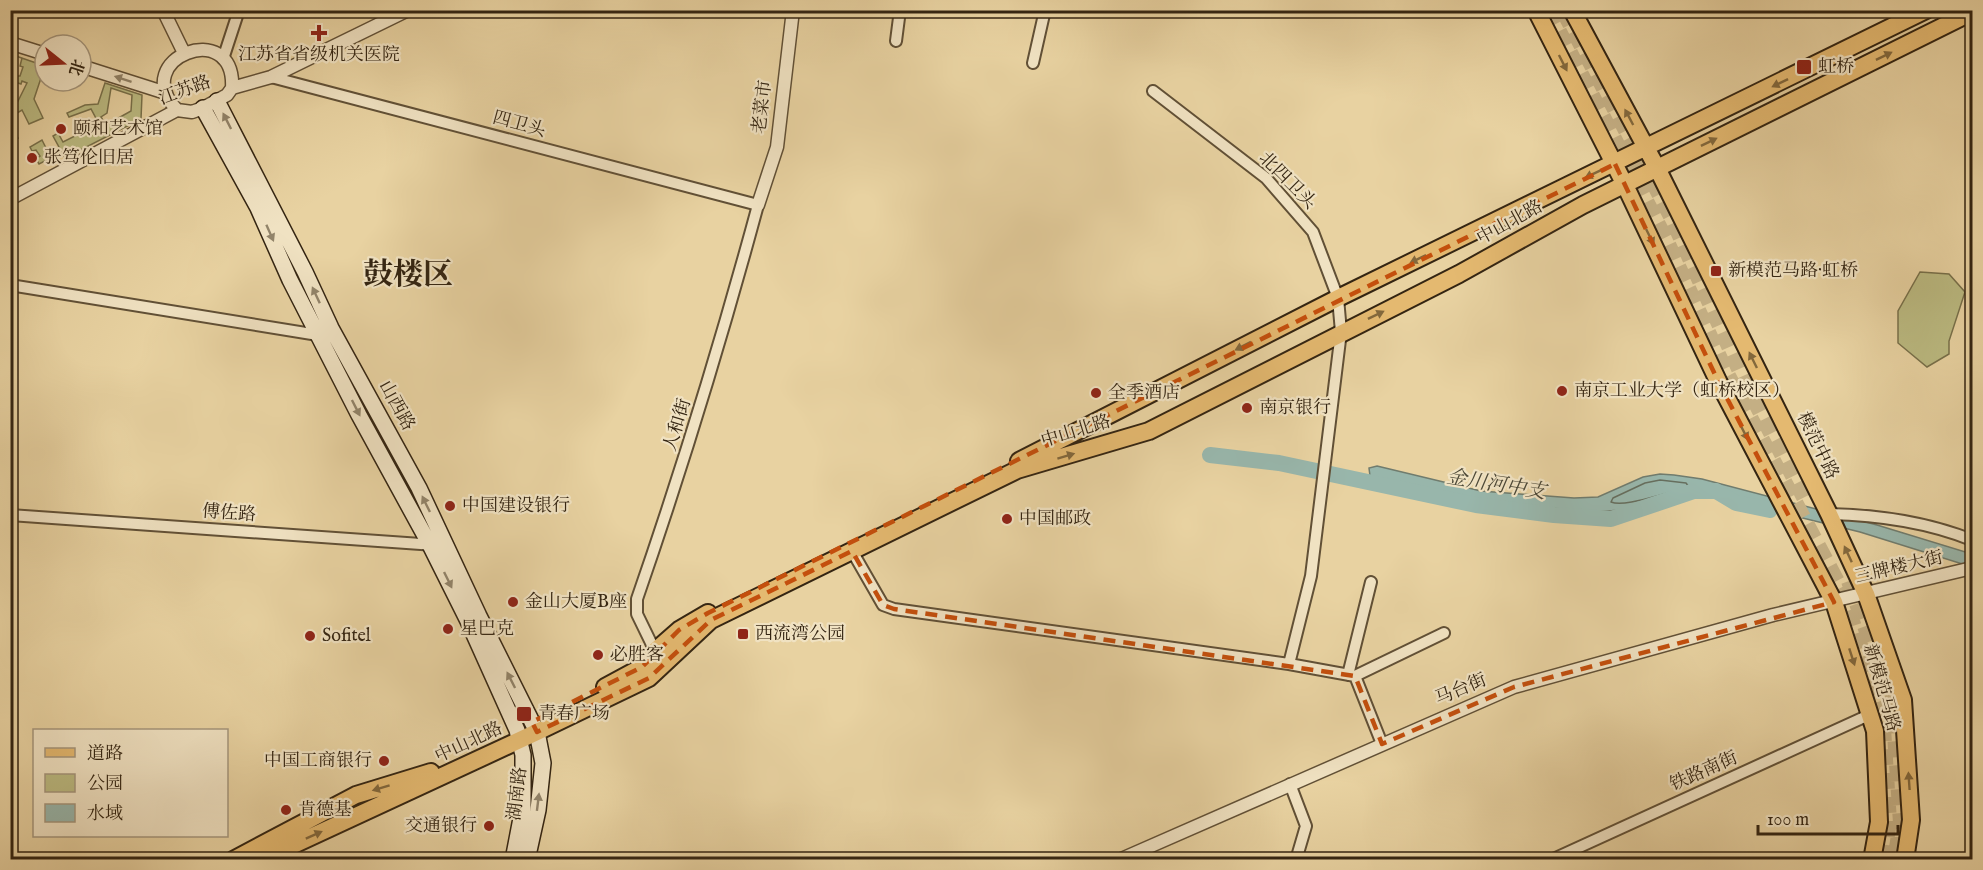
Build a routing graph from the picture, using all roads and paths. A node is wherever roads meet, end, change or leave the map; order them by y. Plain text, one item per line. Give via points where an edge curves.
1 (163, 10) edge
2 (239, 10) edge
3 (408, 10) edge
4 (793, 10) edge
5 (900, 10) edge
6 (1045, 10) edge
7 (1536, 10) edge
8 (1572, 10) edge
9 (1926, 10) edge
10 (1972, 12) edge
11 (896, 41) dead end
12 (10, 43) edge
13 (33, 50) edge
14 (184, 53) junction
15 (222, 59) junction
16 (1033, 63) dead end
17 (93, 70) edge
18 (272, 77) junction
19 (232, 88) junction
20 (1153, 91) dead end
21 (166, 93) junction
22 (217, 101) junction
23 (202, 108) junction
24 (177, 110) junction
25 (1646, 148) junction
26 (1615, 164) junction
27 (1657, 168) junction
28 (1625, 184) junction
29 (10, 200) edge
30 (758, 205) junction
31 (10, 285) edge
32 (1338, 297) junction
33 (325, 332) junction
34 (1341, 332) junction
35 (1829, 514) junction
36 (10, 515) edge
37 (1972, 540) edge
38 (438, 545) junction
39 (852, 551) junction
40 (1968, 570) edge
41 (1371, 582) dead end
42 (1866, 594) junction
43 (1834, 602) junction
44 (1444, 633) dead end
45 (655, 651) junction
46 (1288, 664) junction
47 (1351, 676) junction
48 (1871, 714) junction
49 (535, 727) junction
50 (518, 735) junction
51 (1382, 744) junction
52 (1290, 784) junction
53 (233, 860) edge
54 (261, 860) edge
55 (513, 860) edge
56 (527, 860) edge
57 (1119, 860) edge
58 (1296, 860) edge
59 (1551, 860) edge
60 (1872, 860) edge
61 (1905, 860) edge

1 - 14 street
2 - 15 street
3 - 18 street, 江苏路
4 - 30 street, 老菜市 via 777,147
5 - 11 street
6 - 16 street
7 -> 26 main road
25 -> 8 main road, 模范中路
9 -> 25 main road, 中山北路
27 -> 10 main road, 中山北路
12 - 13 street
14 - 15 street via 207,50
14 - 21 street via 167,71
15 - 19 street via 230,70
21 -> 17 street
18 - 19 street, 江苏路
18 - 30 street, 四卫头
19 - 22 street, 江苏路
20 - 32 street, 北四卫头 via 1266,178 1313,232
21 - 24 street
22 - 23 street, 江苏路
33 -> 22 main road, 山西路 via 305,272
23 - 24 street, 江苏路 via 192,112
23 -> 33 main road, 山西路 via 258,208 290,280
24 - 29 street, 江苏路
25 - 26 main road, 中山北路
25 - 27 main road, 模范中路
26 - 28 main road
26 -> 32 main road, 中山北路
27 - 28 main road, 中山北路
35 -> 27 main road, 模范中路
34 -> 28 main road, 中山北路 via 1459,274
28 -> 43 main road via 1719,383
30 - 45 street, 人和街 via 680,474 637,599 637,614
31 - 33 street
32 - 34 street, 北四卫头
32 -> 45 main road, 中山北路 via 1013,465 708,613 679,630
33 - 38 main road, 山西路 via 418,488
39 -> 34 main road, 中山北路 via 1017,470 1149,431
34 - 46 street, 北四卫头 via 1311,576
35 - 37 street via 1920,523
42 -> 35 main road, 模范中路
36 - 38 street, 傅佐路
49 -> 38 main road, 山西路
38 -> 50 main road, 山西路
39 - 46 street via 883,605 894,609
39 - 49 main road, 中山北路 via 711,620 649,678
40 - 42 street, 三牌楼大街
41 - 47 street
42 - 43 street, 三牌楼大街
61 -> 42 main road, 模范中路 via 1911,820 1903,700
43 -> 48 main road, 新模范马路
43 - 51 street, 马台街 via 1773,615 1514,687
44 - 47 street
45 - 49 main road, 中山北路 via 642,667
46 - 47 street
47 - 51 street
48 - 59 street, 铁路南街
48 - 60 main road, 新模范马路 via 1877,749 1879,822
49 - 50 main road, 中山北路
56 -> 49 main road, 湖南路 via 543,763
50 -> 53 main road, 中山北路 via 428,773 356,795
54 -> 50 main road, 中山北路
50 - 55 main road, 湖南路 via 523,755 523,808
51 - 52 street, 马台街
52 - 57 street, 马台街
52 - 58 street via 1306,826

